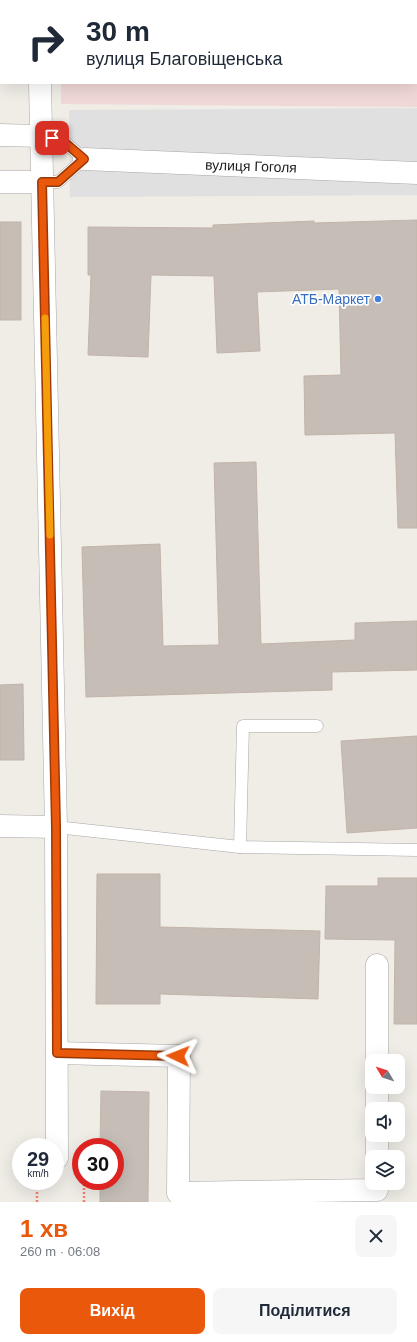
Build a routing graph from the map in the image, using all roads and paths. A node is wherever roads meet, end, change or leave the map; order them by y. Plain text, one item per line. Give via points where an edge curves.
1 (40, 84) edge
2 (0, 135) edge
3 (41, 136) junction
4 (84, 159) junction
5 (417, 173) edge
6 (0, 182) edge
7 (42, 182) junction
8 (317, 726) dead end
9 (0, 826) edge
10 (56, 827) junction
11 (240, 847) junction
12 (417, 850) edge
13 (377, 965) dead end
14 (57, 1053) junction
15 (377, 1054) edge
16 (57, 1138) edge
17 (37, 1190) edge
18 (84, 1190) edge
19 (378, 1190) edge
20 (37, 1202) edge
21 (84, 1202) edge

1 - 3 street
2 - 3 street
3 - 4 lane via 62,140
3 - 7 street
4 - 5 street, вулиця Гоголя
4 - 7 lane via 58,182
6 - 7 street
7 - 10 street
8 - 11 lane via 243,726
9 - 10 street
10 - 11 lane
10 - 14 street
11 - 12 lane
13 - 15 street
14 - 16 street
14 - 19 street via 178,1056 178,1193
17 - 20 path
18 - 21 path

